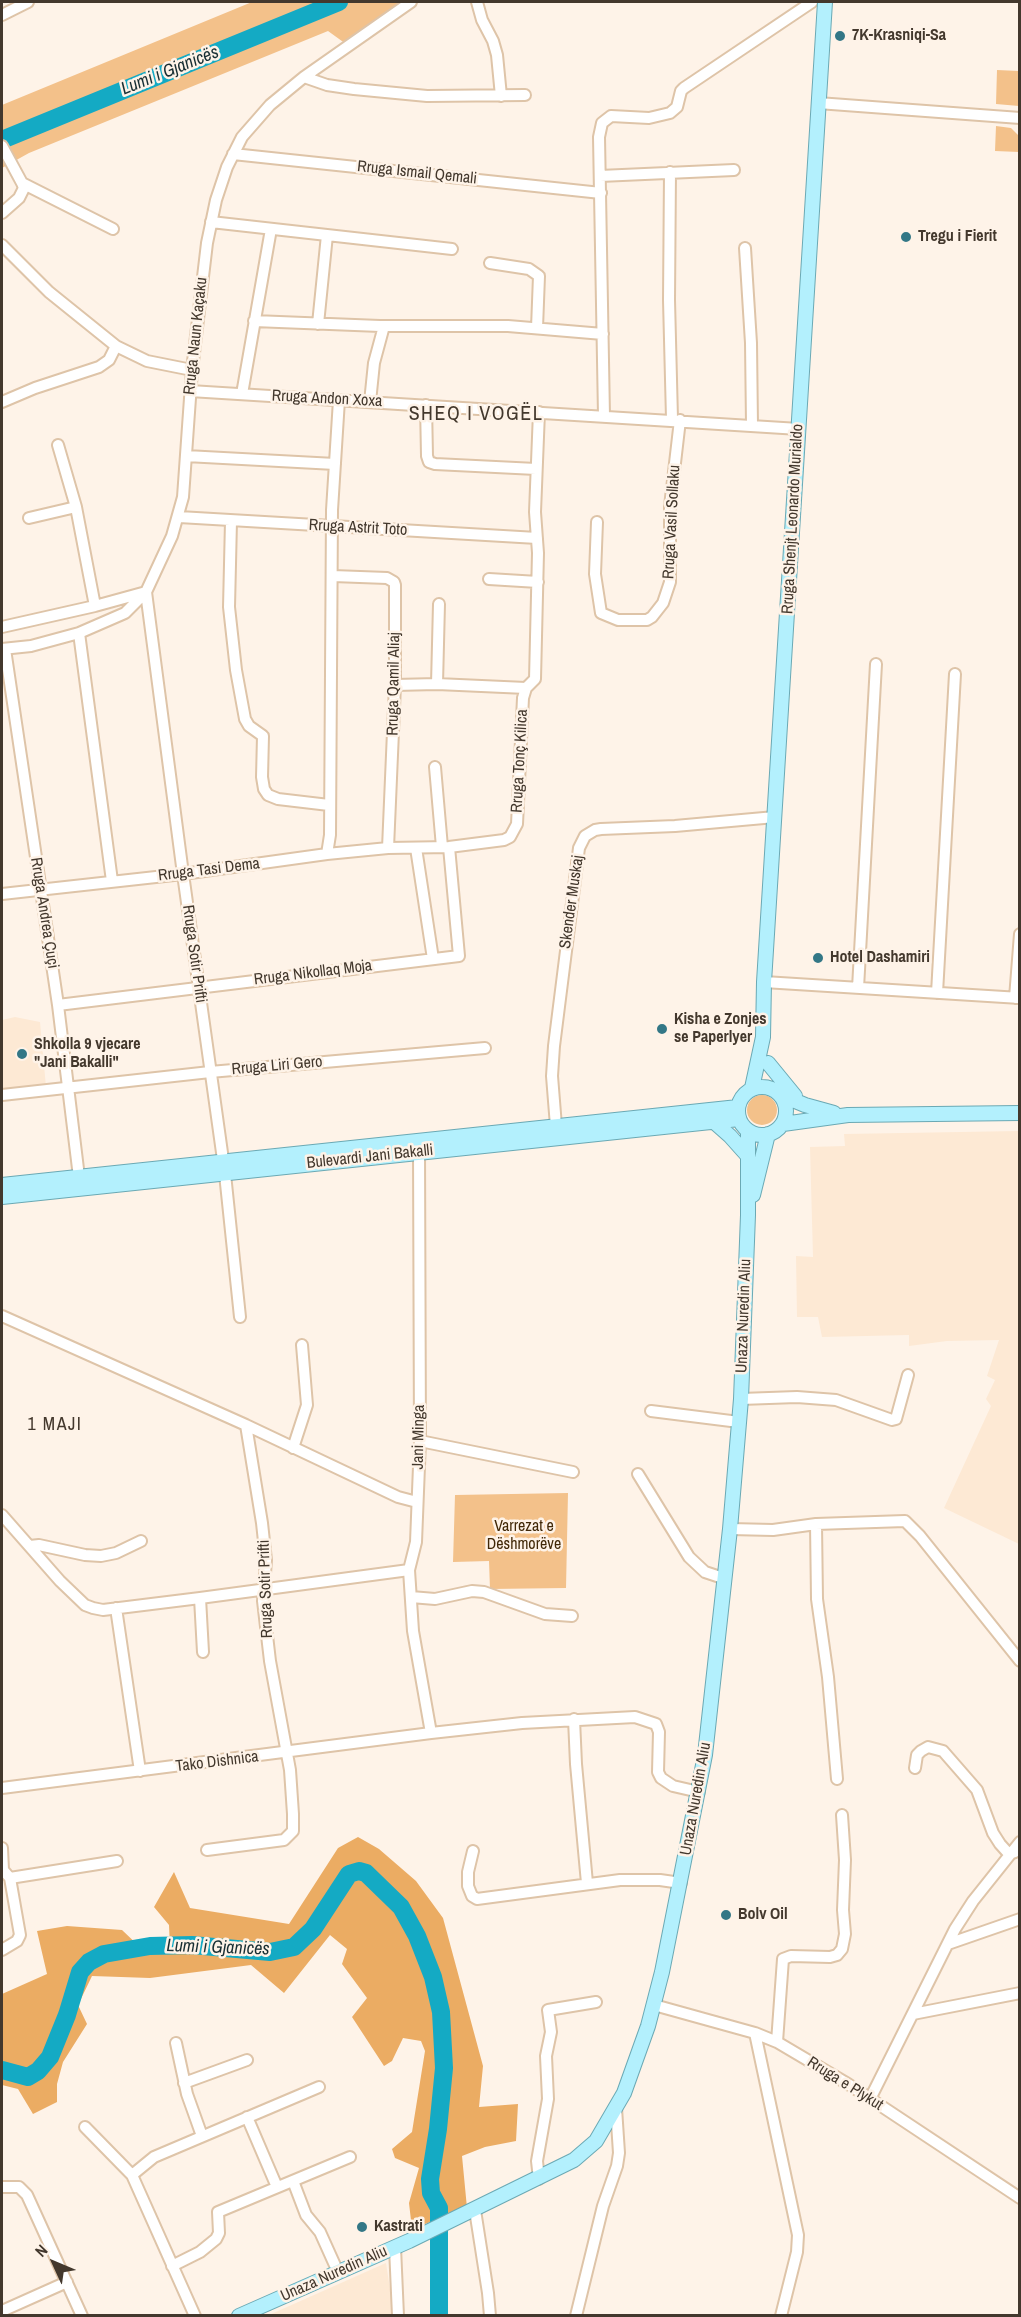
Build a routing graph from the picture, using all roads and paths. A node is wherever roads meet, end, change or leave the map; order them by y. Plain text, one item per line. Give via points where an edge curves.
1 (28, 2) edge
2 (411, 2) edge
3 (477, 2) edge
4 (812, 2) edge
5 (825, 2) edge
6 (2, 15) edge
7 (304, 77) junction
8 (525, 95) dead end
9 (501, 96) junction
10 (818, 103) junction
11 (1020, 118) edge
12 (2, 146) edge
13 (234, 154) junction
14 (734, 170) dead end
15 (670, 172) junction
16 (600, 176) junction
17 (20, 179) junction
18 (601, 193) junction
19 (2, 213) edge
20 (211, 222) junction
21 (113, 229) dead end
22 (272, 229) junction
23 (327, 235) junction
24 (2, 245) edge
25 (745, 248) dead end
26 (452, 249) dead end
27 (490, 263) dead end
28 (254, 321) junction
29 (318, 324) junction
30 (384, 326) junction
31 (537, 328) junction
32 (603, 334) junction
33 (116, 346) junction
34 (192, 370) junction
35 (190, 391) junction
36 (242, 394) junction
37 (339, 400) junction
38 (2, 402) edge
39 (370, 402) junction
40 (426, 405) junction
41 (539, 412) junction
42 (604, 416) junction
43 (676, 420) junction
44 (752, 425) junction
45 (798, 429) junction
46 (58, 445) dead end
47 (186, 456) junction
48 (335, 464) junction
49 (536, 469) junction
50 (76, 507) junction
51 (179, 517) junction
52 (29, 518) dead end
53 (231, 521) junction
54 (597, 522) dead end
55 (332, 526) junction
56 (537, 538) junction
57 (333, 576) junction
58 (489, 579) dead end
59 (537, 582) junction
60 (146, 592) junction
61 (439, 604) dead end
62 (95, 606) junction
63 (2, 627) edge
64 (79, 633) junction
65 (3, 649) edge
66 (876, 664) dead end
67 (956, 674) dead end
68 (437, 684) junction
69 (395, 685) junction
70 (526, 688) junction
71 (435, 767) dead end
72 (329, 805) junction
73 (775, 817) junction
74 (445, 847) junction
75 (388, 848) junction
76 (416, 848) junction
77 (327, 854) junction
78 (183, 874) junction
79 (112, 881) junction
80 (40, 890) junction
81 (2, 894) edge
82 (1020, 934) edge
83 (432, 959) junction
84 (765, 982) junction
85 (198, 987) junction
86 (858, 988) junction
87 (937, 993) junction
88 (1017, 998) edge
89 (58, 1005) junction
90 (763, 1037) junction
91 (485, 1048) dead end
92 (768, 1063) junction
93 (210, 1072) junction
94 (69, 1087) junction
95 (752, 1088) junction
96 (778, 1093) junction
97 (2, 1095) edge
98 (805, 1105) junction
99 (739, 1113) junction
100 (1020, 1113) edge
101 (848, 1115) junction
102 (713, 1121) junction
103 (783, 1124) junction
104 (556, 1126) junction
105 (748, 1131) junction
106 (768, 1134) junction
107 (419, 1146) junction
108 (747, 1155) junction
109 (224, 1168) junction
110 (80, 1177) junction
111 (2, 1185) edge
112 (2, 1197) edge
113 (748, 1215) junction
114 (2, 1316) edge
115 (240, 1317) dead end
116 (302, 1345) dead end
117 (908, 1375) dead end
118 (741, 1399) junction
119 (651, 1411) dead end
120 (739, 1422) junction
121 (246, 1425) junction
122 (420, 1441) junction
123 (292, 1448) junction
124 (573, 1472) dead end
125 (638, 1474) dead end
126 (417, 1502) junction
127 (2, 1515) edge
128 (816, 1524) junction
129 (730, 1529) junction
130 (141, 1541) dead end
131 (30, 1546) junction
132 (409, 1570) junction
133 (723, 1578) junction
134 (264, 1590) junction
135 (411, 1597) junction
136 (200, 1598) junction
137 (116, 1608) junction
138 (572, 1616) dead end
139 (203, 1652) dead end
140 (1020, 1661) edge
141 (574, 1719) junction
142 (431, 1733) junction
143 (287, 1753) junction
144 (915, 1768) dead end
145 (140, 1771) junction
146 (837, 1779) dead end
147 (2, 1788) edge
148 (699, 1792) junction
149 (842, 1815) dead end
150 (1020, 1842) edge
151 (2, 1848) edge
152 (207, 1850) dead end
153 (473, 1851) dead end
154 (1014, 1852) edge
155 (117, 1861) dead end
156 (5, 1874) edge
157 (587, 1883) junction
158 (681, 1883) junction
159 (1020, 1920) edge
160 (948, 1944) junction
161 (2, 1950) edge
162 (1020, 1993) edge
163 (596, 2002) dead end
164 (654, 2006) junction
165 (913, 2014) junction
166 (755, 2033) junction
167 (777, 2042) junction
168 (176, 2043) dead end
169 (247, 2060) dead end
170 (184, 2083) junction
171 (319, 2087) dead end
172 (870, 2099) junction
173 (616, 2108) junction
174 (247, 2117) junction
175 (85, 2127) dead end
176 (202, 2136) junction
177 (350, 2157) dead end
178 (132, 2175) junction
179 (539, 2179) junction
180 (293, 2181) junction
181 (2, 2187) edge
182 (276, 2187) junction
183 (1020, 2198) edge
184 (472, 2212) junction
185 (395, 2247) junction
186 (172, 2266) junction
187 (338, 2272) junction
188 (67, 2282) junction
189 (2, 2310) edge
190 (82, 2316) edge
191 (195, 2316) edge
192 (239, 2316) edge
193 (398, 2316) edge
194 (489, 2316) edge
195 (576, 2316) edge
196 (781, 2316) edge

1 - 6 street
2 - 7 street, Rruga Naun Kaçaku
3 - 9 street via 497,55
4 - 16 street via 684,87 670,113 605,119 600,128
5 - 10 main road, Rruga Shenjt Leonardo Murialdo
7 - 9 street via 327,85 379,92
7 - 13 street, Rruga Naun Kaçaku via 248,129
8 - 9 street
10 - 11 street
10 - 45 main road, Rruga Shenjt Leonardo Murialdo
12 - 17 street
13 - 18 street, Rruga Ismail Qemali
13 - 20 street, Rruga Naun Kaçaku
14 - 15 street
15 - 16 street
15 - 43 street, Rruga Vasil Sollaku via 669,300
16 - 18 street
17 - 19 street via 24,188 19,198
17 - 21 street
18 - 32 street
20 - 22 street
20 - 34 street, Rruga Naun Kaçaku
22 - 23 street
22 - 28 street
23 - 26 street
23 - 29 street
24 - 33 street via 49,292
25 - 44 street
27 - 31 street via 529,269 539,276
28 - 29 street
28 - 36 street
29 - 30 street
30 - 31 street
30 - 39 street via 374,363
31 - 32 street
32 - 42 street
33 - 34 street via 147,361
33 - 38 street via 109,360 99,367
34 - 35 street, Rruga Naun Kaçaku
35 - 36 street, Rruga Andon Xoxa
35 - 47 street, Rruga Naun Kaçaku
36 - 37 street, Rruga Andon Xoxa
37 - 39 street, Rruga Andon Xoxa
37 - 48 street
39 - 40 street, Rruga Andon Xoxa
40 - 41 street, Rruga Andon Xoxa
40 - 49 street via 429,462
41 - 42 street, Rruga Andon Xoxa
41 - 49 street, Rruga Tonç Kilica
42 - 43 street, Rruga Andon Xoxa
43 - 44 street, Rruga Andon Xoxa
43 - 54 street, Rruga Vasil Sollaku via 670,582 663,603 647,620 618,620 601,613 595,574
44 - 45 street, Rruga Andon Xoxa
45 - 73 main road, Rruga Shenjt Leonardo Murialdo
46 - 50 street
47 - 48 street
47 - 51 street, Rruga Naun Kaçaku
48 - 55 street
49 - 56 street, Rruga Tonç Kilica
50 - 52 street
50 - 62 street
51 - 53 street, Rruga Astrit Toto
51 - 60 street, Rruga Naun Kaçaku
53 - 55 street, Rruga Astrit Toto
53 - 72 street via 228,585 236,670 245,719 263,736 264,789 278,799
55 - 56 street, Rruga Astrit Toto
55 - 57 street
56 - 59 street, Rruga Tonç Kilica
57 - 69 street, Rruga Qamil Aliaj via 387,578 394,582
57 - 72 street
58 - 59 street
59 - 70 street, Rruga Tonç Kilica via 535,679
60 - 62 street
60 - 64 street, Rruga Naun Kaçaku via 125,613
60 - 78 street, Rruga Sotir Prifti
61 - 68 street
62 - 63 street
64 - 65 street, Rruga Naun Kaçaku
64 - 79 street
65 - 80 street, Rruga Andrea Çuçi
66 - 86 street
67 - 87 street
68 - 69 street
68 - 70 street
69 - 75 street, Rruga Qamil Aliaj
70 - 74 street, Rruga Tonç Kilica via 514,831 504,840
71 - 74 street
72 - 77 street
73 - 84 main road, Rruga Shenjt Leonardo Murialdo
73 - 104 street, Skender Muskaj via 601,829 585,836 579,848 554,1046
74 - 76 street, Rruga Tasi Dema
74 - 83 street, Rruga Nikollaq Moja via 459,956
75 - 76 street, Rruga Tasi Dema
75 - 77 street, Rruga Tasi Dema
76 - 83 street
77 - 78 street, Rruga Tasi Dema
78 - 79 street, Rruga Tasi Dema
78 - 85 street, Rruga Sotir Prifti
79 - 80 street, Rruga Tasi Dema
80 - 81 street, Rruga Tasi Dema
80 - 89 street, Rruga Andrea Çuçi
82 - 88 street
83 - 85 street, Rruga Nikollaq Moja
84 - 86 street
84 - 90 main road, Rruga Shenjt Leonardo Murialdo
85 - 89 street, Rruga Nikollaq Moja
85 - 93 street, Rruga Sotir Prifti
86 - 87 street
87 - 88 street
89 - 94 street, Rruga Andrea Çuçi
90 - 92 main road, Rruga Shenjt Leonardo Murialdo
90 - 95 main road, Rruga Shenjt Leonardo Murialdo
91 - 93 street, Rruga Liri Gero
92 - 96 main road, Rruga Shenjt Leonardo Murialdo
92 - 98 main road
93 - 94 street, Rruga Liri Gero
93 - 109 street, Rruga Sotir Prifti
94 - 97 street, Rruga Liri Gero
94 - 110 street, Rruga Andrea Çuçi
95 - 96 main road via 763,1086
95 - 99 main road via 742,1097
96 - 98 main road
96 - 103 main road via 786,1109
98 - 101 main road
99 - 102 main road, Bulevardi Jani Bakalli
99 - 104 main road, Bulevardi Jani Bakalli
99 - 105 main road
100 - 101 main road
101 - 103 main road
102 - 107 main road, Bulevardi Jani Bakalli
102 - 108 main road
103 - 106 main road
104 - 107 main road, Bulevardi Jani Bakalli
105 - 106 main road
105 - 108 main road, Unaza Nuredin Aliu
106 - 113 main road, Unaza Nuredin Aliu
107 - 109 main road, Bulevardi Jani Bakalli
107 - 122 street, Jani Minga
108 - 113 main road, Unaza Nuredin Aliu
109 - 110 main road, Bulevardi Jani Bakalli
109 - 112 main road, Bulevardi Jani Bakalli
109 - 115 street, Rruga Sotir Prifti
110 - 111 main road, Bulevardi Jani Bakalli
113 - 118 main road, Unaza Nuredin Aliu
114 - 121 street
116 - 123 street via 307,1405
117 - 118 street via 896,1419 892,1420 819,1398
118 - 120 main road, Unaza Nuredin Aliu
119 - 120 street
120 - 129 main road, Unaza Nuredin Aliu
121 - 123 street
121 - 134 street, Rruga Sotir Prifti via 264,1541
122 - 124 street
122 - 126 street, Jani Minga
123 - 126 street
125 - 133 street via 689,1557 705,1572
126 - 132 street, Jani Minga via 416,1542
127 - 131 street
128 - 129 street via 773,1530
128 - 140 street via 899,1520 910,1525
128 - 146 street via 817,1599
129 - 133 main road, Unaza Nuredin Aliu
130 - 131 street via 101,1556
131 - 137 street via 85,1605 103,1610
132 - 134 street
132 - 135 street, Jani Minga
133 - 148 main road, Unaza Nuredin Aliu
134 - 136 street
134 - 143 street, Rruga Sotir Prifti via 270,1661
135 - 138 street via 435,1599 484,1592 545,1614
135 - 142 street, Jani Minga
136 - 137 street
136 - 139 street
137 - 145 street
141 - 142 street, Tako Dishnica
141 - 148 street, Tako Dishnica via 635,1717 652,1721 659,1732 661,1778 673,1786
141 - 157 street
142 - 143 street, Tako Dishnica
143 - 145 street, Tako Dishnica
143 - 152 street, Rruga Sotir Prifti via 293,1814 288,1838
144 - 154 street via 917,1755 928,1747 943,1750 977,1790 993,1833
145 - 147 street, Tako Dishnica
148 - 158 main road, Unaza Nuredin Aliu
149 - 167 street via 845,1860 841,1952 834,1957 783,1959
150 - 154 street
151 - 156 street
153 - 157 street via 468,1886 477,1899
154 - 160 street via 973,1901
155 - 156 street
156 - 161 street via 20,1935
157 - 158 street via 641,1879
158 - 164 main road, Unaza Nuredin Aliu
159 - 160 street
160 - 165 street
162 - 165 street
163 - 179 street via 548,2010 548,2099 537,2161
164 - 166 street, Rruga e Plykut
164 - 173 main road, Unaza Nuredin Aliu via 632,2074
165 - 172 street
166 - 167 street, Rruga e Plykut
166 - 196 street via 798,2235
167 - 172 street, Rruga e Plykut
168 - 170 street
169 - 170 street
170 - 176 street
171 - 174 street
172 - 183 street, Rruga e Plykut
173 - 179 main road, Unaza Nuredin Aliu via 586,2151
173 - 195 street via 617,2166
174 - 176 street
174 - 182 street
175 - 178 street
176 - 178 street via 154,2157
177 - 180 street
178 - 186 street
179 - 184 main road, Unaza Nuredin Aliu
180 - 182 street
180 - 187 street via 306,2215 320,2232
181 - 188 street via 13,2185 27,2195
182 - 186 street via 218,2212 216,2240
184 - 185 main road, Unaza Nuredin Aliu
184 - 194 street
185 - 187 main road, Unaza Nuredin Aliu
185 - 193 street, Unaza Nuredin Aliu
186 - 191 street
187 - 192 main road, Unaza Nuredin Aliu
188 - 189 street
188 - 190 street

